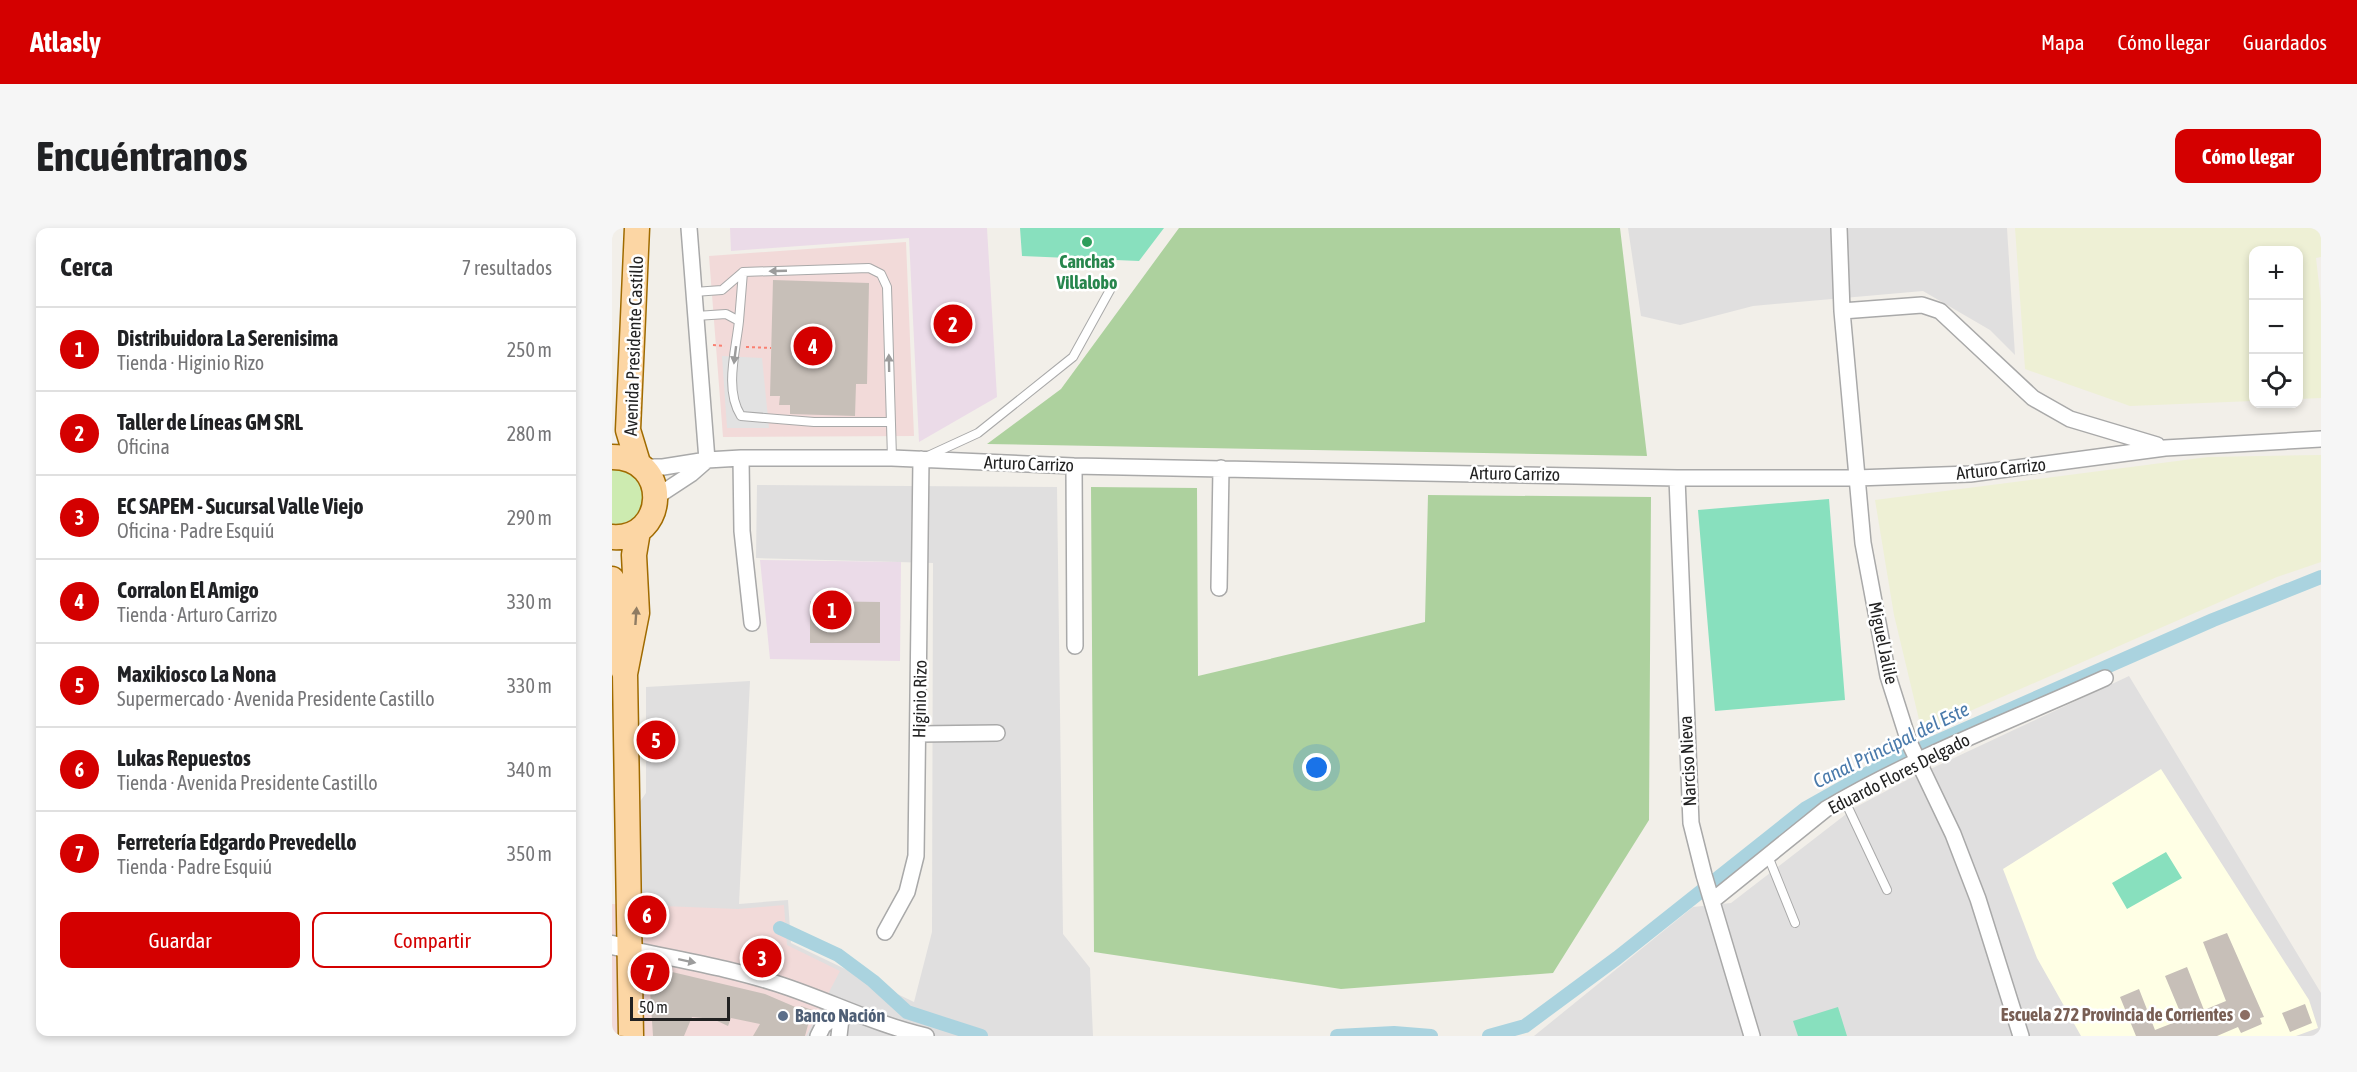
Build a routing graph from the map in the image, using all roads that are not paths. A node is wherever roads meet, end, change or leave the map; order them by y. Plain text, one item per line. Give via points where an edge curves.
1 (623, 228) edge
2 (637, 228) edge
3 (689, 228) edge
4 (1839, 228) edge
5 (743, 272) junction
6 (1110, 290) dead end
7 (694, 292) junction
8 (1842, 311) junction
9 (696, 315) junction
10 (739, 321) junction
11 (612, 422) edge
12 (890, 422) junction
13 (2321, 439) edge
14 (2165, 448) junction
15 (612, 457) edge
16 (741, 458) junction
17 (892, 458) junction
18 (921, 459) junction
19 (707, 460) junction
20 (640, 465) junction
21 (1074, 466) junction
22 (1221, 468) junction
23 (1677, 478) junction
24 (1856, 478) junction
25 (656, 497) junction
26 (638, 531) junction
27 (612, 537) edge
28 (612, 579) edge
29 (1220, 588) dead end
30 (752, 623) dead end
31 (1075, 646) dead end
32 (2105, 678) dead end
33 (621, 684) edge
34 (619, 726) edge
35 (998, 733) dead end
36 (920, 734) junction
37 (1918, 762) junction
38 (1844, 799) junction
39 (1768, 856) junction
40 (1887, 890) dead end
41 (1712, 901) junction
42 (1795, 923) dead end
43 (885, 932) dead end
44 (621, 947) edge
45 (842, 1010) junction
46 (631, 1036) edge
47 (818, 1036) edge
48 (839, 1036) edge
49 (926, 1036) edge
50 (1752, 1036) edge
51 (2021, 1036) edge

1 - 11 main road, Avenida Presidente Castillo
2 - 20 main road, Avenida Presidente Castillo via 628,430
3 - 7 street
4 - 8 street, Miguel Jalile
5 - 7 lane via 723,290
5 - 10 lane
12 -> 5 lane via 887,288 881,274 869,268
6 - 18 lane via 1073,357 978,433
7 - 9 street
8 - 14 street via 1922,305 1940,311 2034,398 2070,419
8 - 24 street, Miguel Jalile
9 - 10 lane via 726,314
9 - 19 street
10 -> 12 lane via 732,373 735,406 741,416 814,422
12 - 17 lane
13 - 14 street, Arturo Carrizo
14 - 24 street, Arturo Carrizo via 1970,474
15 - 20 main road
16 - 17 street, Arturo Carrizo
16 - 19 street, Arturo Carrizo
16 - 30 street via 742,531
17 - 18 street, Arturo Carrizo
18 - 21 street, Arturo Carrizo
18 - 36 street, Higinio Rizo
19 - 20 street, Arturo Carrizo via 663,467
19 - 25 street
20 - 25 main road, Avenida Presidente Castillo via 654,483
21 - 22 street, Arturo Carrizo
21 - 31 street
22 - 23 street, Arturo Carrizo
22 - 29 street
23 - 24 street, Arturo Carrizo
23 - 41 street, Narciso Nieva via 1691,823
24 - 37 street, Miguel Jalile via 1863,543 1888,676
25 - 26 main road via 653,513
26 - 27 main road
33 -> 26 main road via 637,613 634,555
28 - 33 main road via 615,651
32 - 37 street, Eduardo Flores Delgado
33 - 34 main road
34 - 44 main road
35 - 36 street
36 - 43 street, Higinio Rizo via 916,856 907,892
37 - 38 street, Eduardo Flores Delgado
37 - 51 street, Miguel Jalile via 1953,834 1978,899
38 - 39 street, Eduardo Flores Delgado
38 - 40 lane
39 - 41 street, Eduardo Flores Delgado
39 - 42 lane
41 - 50 street, Narciso Nieva
44 -> 45 street via 761,979
44 - 46 main road
45 - 47 street via 823,1026
45 - 48 street
45 - 49 street

